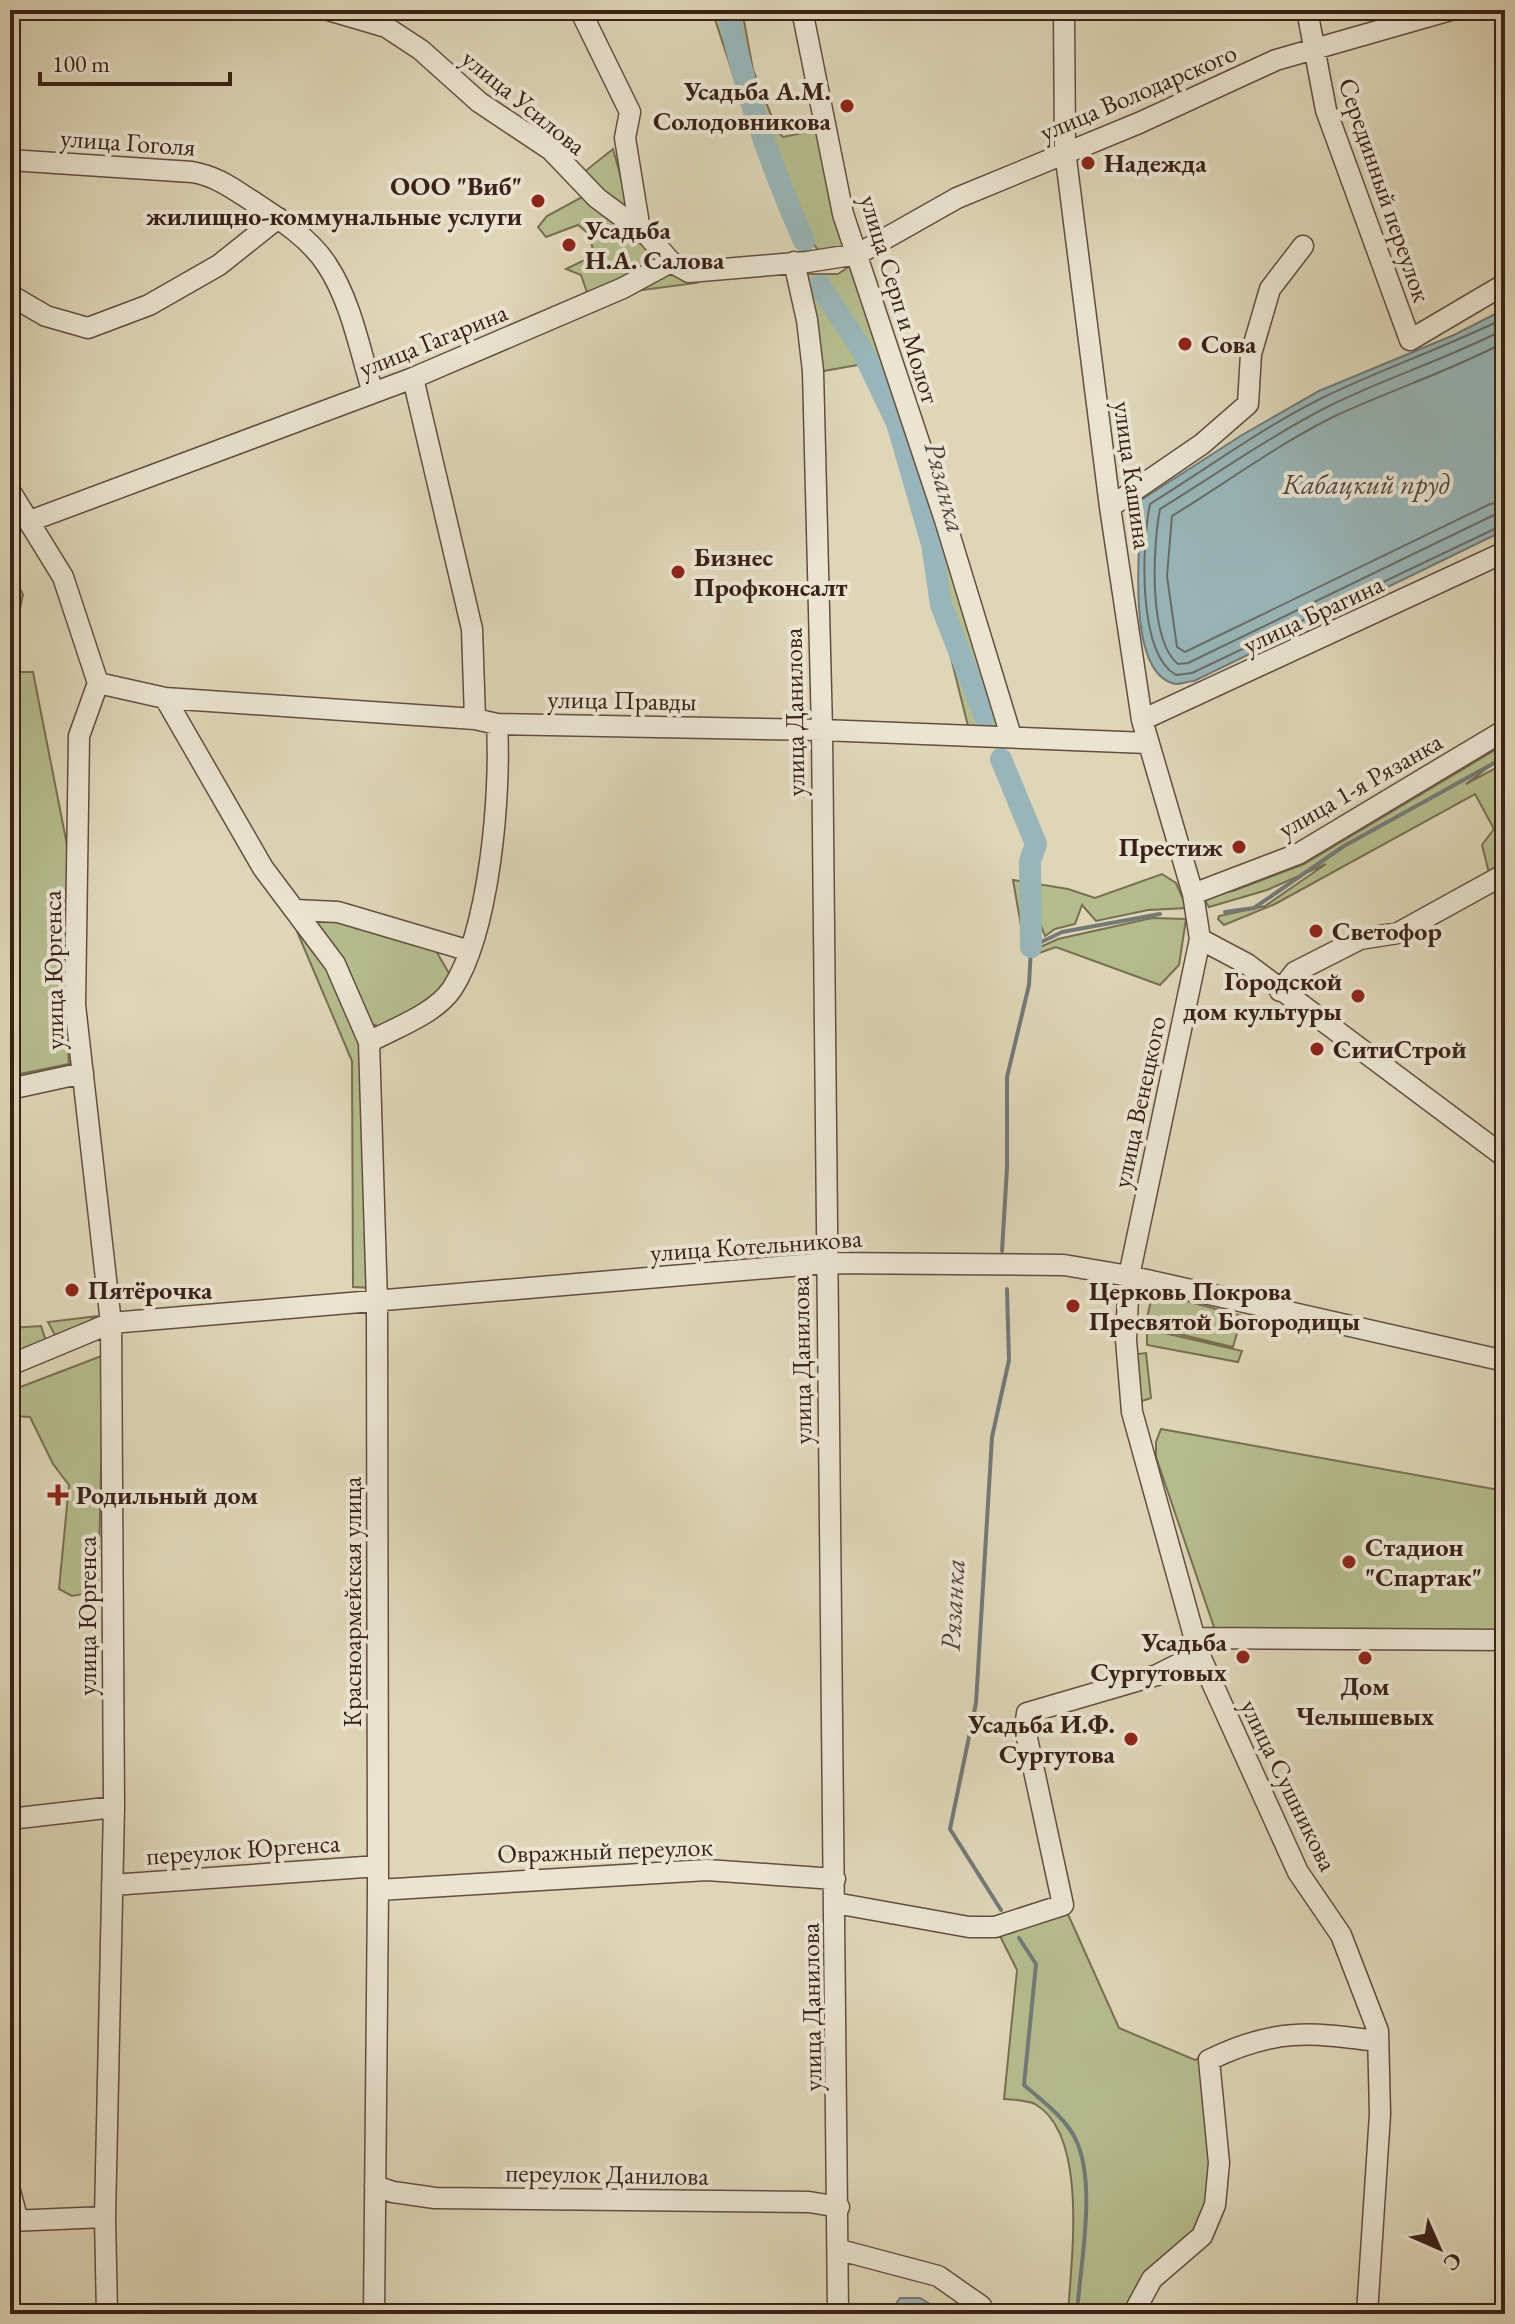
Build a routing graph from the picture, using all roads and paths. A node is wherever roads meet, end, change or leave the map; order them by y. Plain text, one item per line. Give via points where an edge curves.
1 (328, 10) edge
2 (580, 10) edge
3 (802, 10) edge
4 (1064, 10) edge
5 (1307, 10) edge
6 (1451, 10) edge
7 (389, 18) edge
8 (1316, 49) junction
9 (1065, 151) junction
10 (10, 160) edge
11 (278, 218) junction
12 (640, 230) junction
13 (1303, 246) dead end
14 (858, 254) junction
15 (671, 262) junction
16 (794, 262) junction
17 (1505, 284) edge
18 (10, 295) edge
19 (413, 378) junction
20 (373, 393) junction
21 (10, 491) edge
22 (1110, 507) junction
23 (30, 521) junction
24 (1505, 552) edge
25 (98, 683) junction
26 (165, 698) junction
27 (475, 719) junction
28 (1142, 720) junction
29 (497, 724) junction
30 (822, 730) junction
31 (1505, 730) edge
32 (1011, 736) junction
33 (1147, 743) junction
34 (1505, 874) edge
35 (1193, 894) junction
36 (295, 910) junction
37 (1200, 939) junction
38 (470, 951) junction
39 (1280, 991) junction
40 (369, 1042) junction
41 (83, 1073) junction
42 (10, 1089) edge
43 (1505, 1157) edge
44 (826, 1263) junction
45 (1129, 1276) junction
46 (377, 1302) junction
47 (111, 1323) junction
48 (1505, 1361) edge
49 (10, 1365) edge
50 (1505, 1640) edge
51 (1196, 1646) junction
52 (114, 1807) junction
53 (10, 1819) edge
54 (378, 1866) junction
55 (835, 1879) junction
56 (112, 1885) junction
57 (378, 1890) junction
58 (835, 1903) junction
59 (1378, 2041) junction
60 (375, 2186) junction
61 (10, 2191) edge
62 (839, 2207) junction
63 (105, 2217) junction
64 (14, 2221) edge
65 (840, 2250) junction
66 (107, 2314) edge
67 (374, 2314) edge
68 (838, 2314) edge
69 (982, 2314) edge
70 (1133, 2314) edge
71 (1367, 2314) edge

1 - 7 street, улица Усилова
2 - 12 street via 630,112 625,138
3 - 14 street, улица Серп и Молот via 843,214
4 - 9 street, улица Кашина
5 - 8 street, Серединный переулок
6 - 8 street, улица Володарского
7 - 12 street, улица Усилова via 479,102 551,150 597,198
8 - 9 street, улица Володарского via 1276,60
8 - 17 street, Серединный переулок via 1315,68 1326,110 1410,340
9 - 14 street, улица Володарского via 957,198
9 - 22 street, улица Кашина
10 - 11 street, улица Гоголя via 212,175
11 - 18 street via 219,265 149,305 88,328 46,316
11 - 20 street, улица Гоголя via 327,264
12 - 15 street, улица Усилова
13 - 22 street via 1270,289 1251,354 1248,404 1202,444
14 - 16 street
14 - 32 street, улица Серп и Молот
15 - 16 street via 689,272
15 - 19 street, улица Гагарина via 623,288
16 - 30 street, улица Данилова via 813,371
19 - 20 street, улица Гагарина
19 - 27 street via 472,629
20 - 23 street, улица Гагарина
21 - 23 street
22 - 28 street, улица Кашина
23 - 25 street via 63,577
24 - 28 street, улица Брагина
25 - 26 street, улица Правды
25 - 41 street, улица Юргенса via 79,736 75,1005
26 - 27 street, улица Правды
26 - 36 street, Красноармейская улица via 263,868
27 - 29 street, улица Правды
28 - 33 street, улица Кашина
29 - 30 street, улица Правды
29 - 38 street via 492,849
30 - 32 street, улица Правды
30 - 44 street, улица Данилова
31 - 35 street, улица 1-я Рязанка via 1298,854
32 - 33 street, улица Правды
33 - 35 street, улица Кашина
34 - 39 street via 1398,933 1360,939 1295,972
35 - 37 street, улица Кашина
36 - 38 street via 338,912
36 - 40 street, Красноармейская улица via 335,964
37 - 39 street via 1247,964
37 - 45 street, улица Венецкого
38 - 40 street via 451,991 421,1015
39 - 43 street
40 - 46 street, Красноармейская улица
41 - 42 street
41 - 47 street, улица Юргенса
44 - 45 street, улица Котельникова via 1064,1265
44 - 46 street, улица Котельникова
44 - 55 street, улица Данилова
45 - 48 street, улица Котельникова
45 - 51 street, улица Сушникова via 1126,1340 1132,1412
46 - 47 street, улица Котельникова
46 - 54 street, Красноармейская улица
47 - 49 street, улица Котельникова
47 - 52 street, улица Юргенса
50 - 51 street
51 - 58 street via 1157,1675 1027,1713 1025,1729 1063,1905 995,1927 969,1927
51 - 59 street, улица Сушникова via 1298,1872 1341,1935
52 - 53 street
52 - 56 street, улица Юргенса
54 - 56 street, переулок Юргенса
54 - 57 street, Красноармейская улица
55 - 57 street, Овражный переулок via 707,1870
55 - 58 street, улица Данилова
56 - 63 street, улица Юргенса
57 - 60 street, Красноармейская улица
58 - 62 street, улица Данилова
59 - 70 street via 1291,2032 1263,2037 1209,2060 1219,2163 1215,2205 1202,2236 1152,2279
59 - 71 street, улица Сушникова via 1380,2114
60 - 62 street, переулок Данилова via 435,2198 809,2202
60 - 67 street, Красноармейская улица
61 - 64 street
62 - 65 street, улица Данилова
63 - 64 street
63 - 66 street, улица Юргенса
65 - 68 street, улица Данилова
65 - 69 street via 938,2276 981,2306

